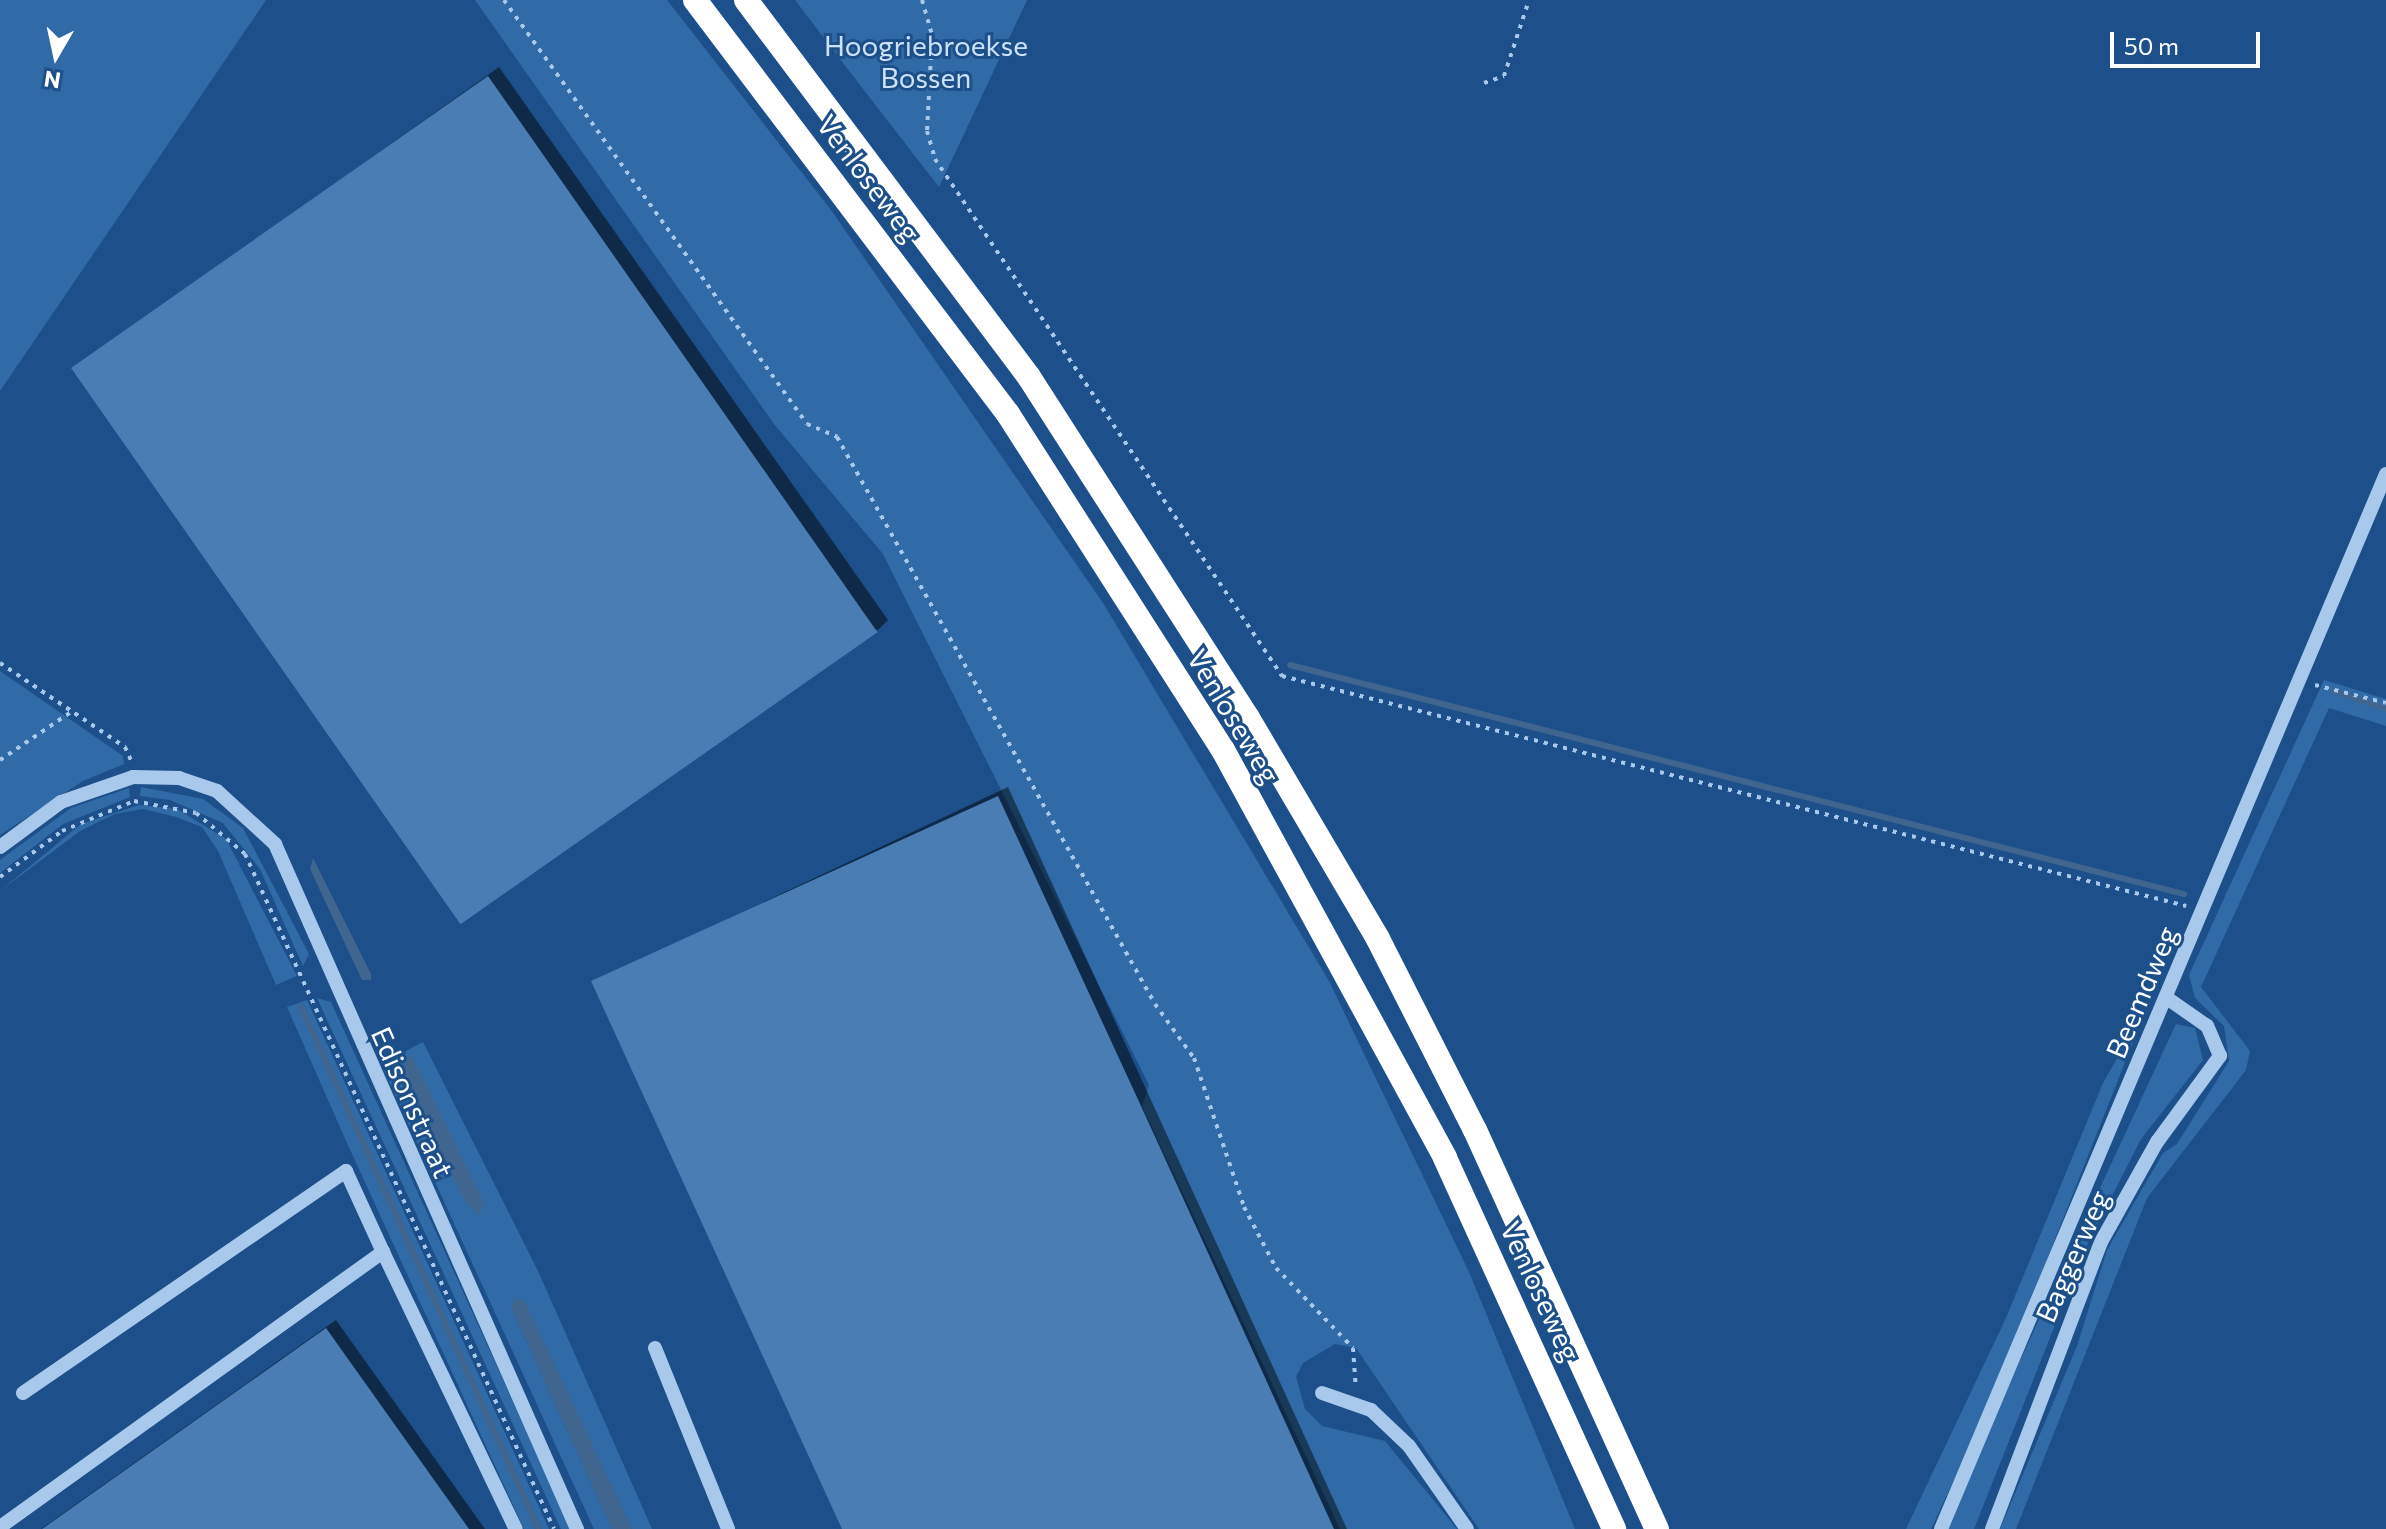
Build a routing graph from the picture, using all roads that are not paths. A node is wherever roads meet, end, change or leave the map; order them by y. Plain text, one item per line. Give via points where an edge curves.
1 (695, 0) edge
2 (746, 0) edge
3 (2386, 474) edge
4 (0, 847) edge
5 (2167, 998) junction
6 (383, 1252) junction
7 (655, 1348) dead end
8 (23, 1393) dead end
9 (1322, 1393) dead end
10 (0, 1527) edge
11 (516, 1529) edge
12 (577, 1529) edge
13 (728, 1529) edge
14 (1467, 1529) edge
15 (1614, 1529) edge
16 (1657, 1529) edge
17 (1941, 1529) edge
18 (1992, 1529) edge

1 - 15 highway, Venloseweg via 1008,414 1223,750 1445,1158
2 - 16 highway, Venloseweg via 1029,377 1248,718 1378,939 1462,1105
3 - 5 street, Beemdweg
4 - 12 street, Edisonstraat via 61,802 133,777 179,778 217,791 275,844
5 - 17 street, Beemdweg
5 - 18 street, Baggerweg via 2207,1026 2220,1056 2157,1142 2101,1242
6 - 8 street via 346,1171
6 - 10 street
6 - 11 street
7 - 13 street
9 - 14 street via 1357,1401 1409,1446

